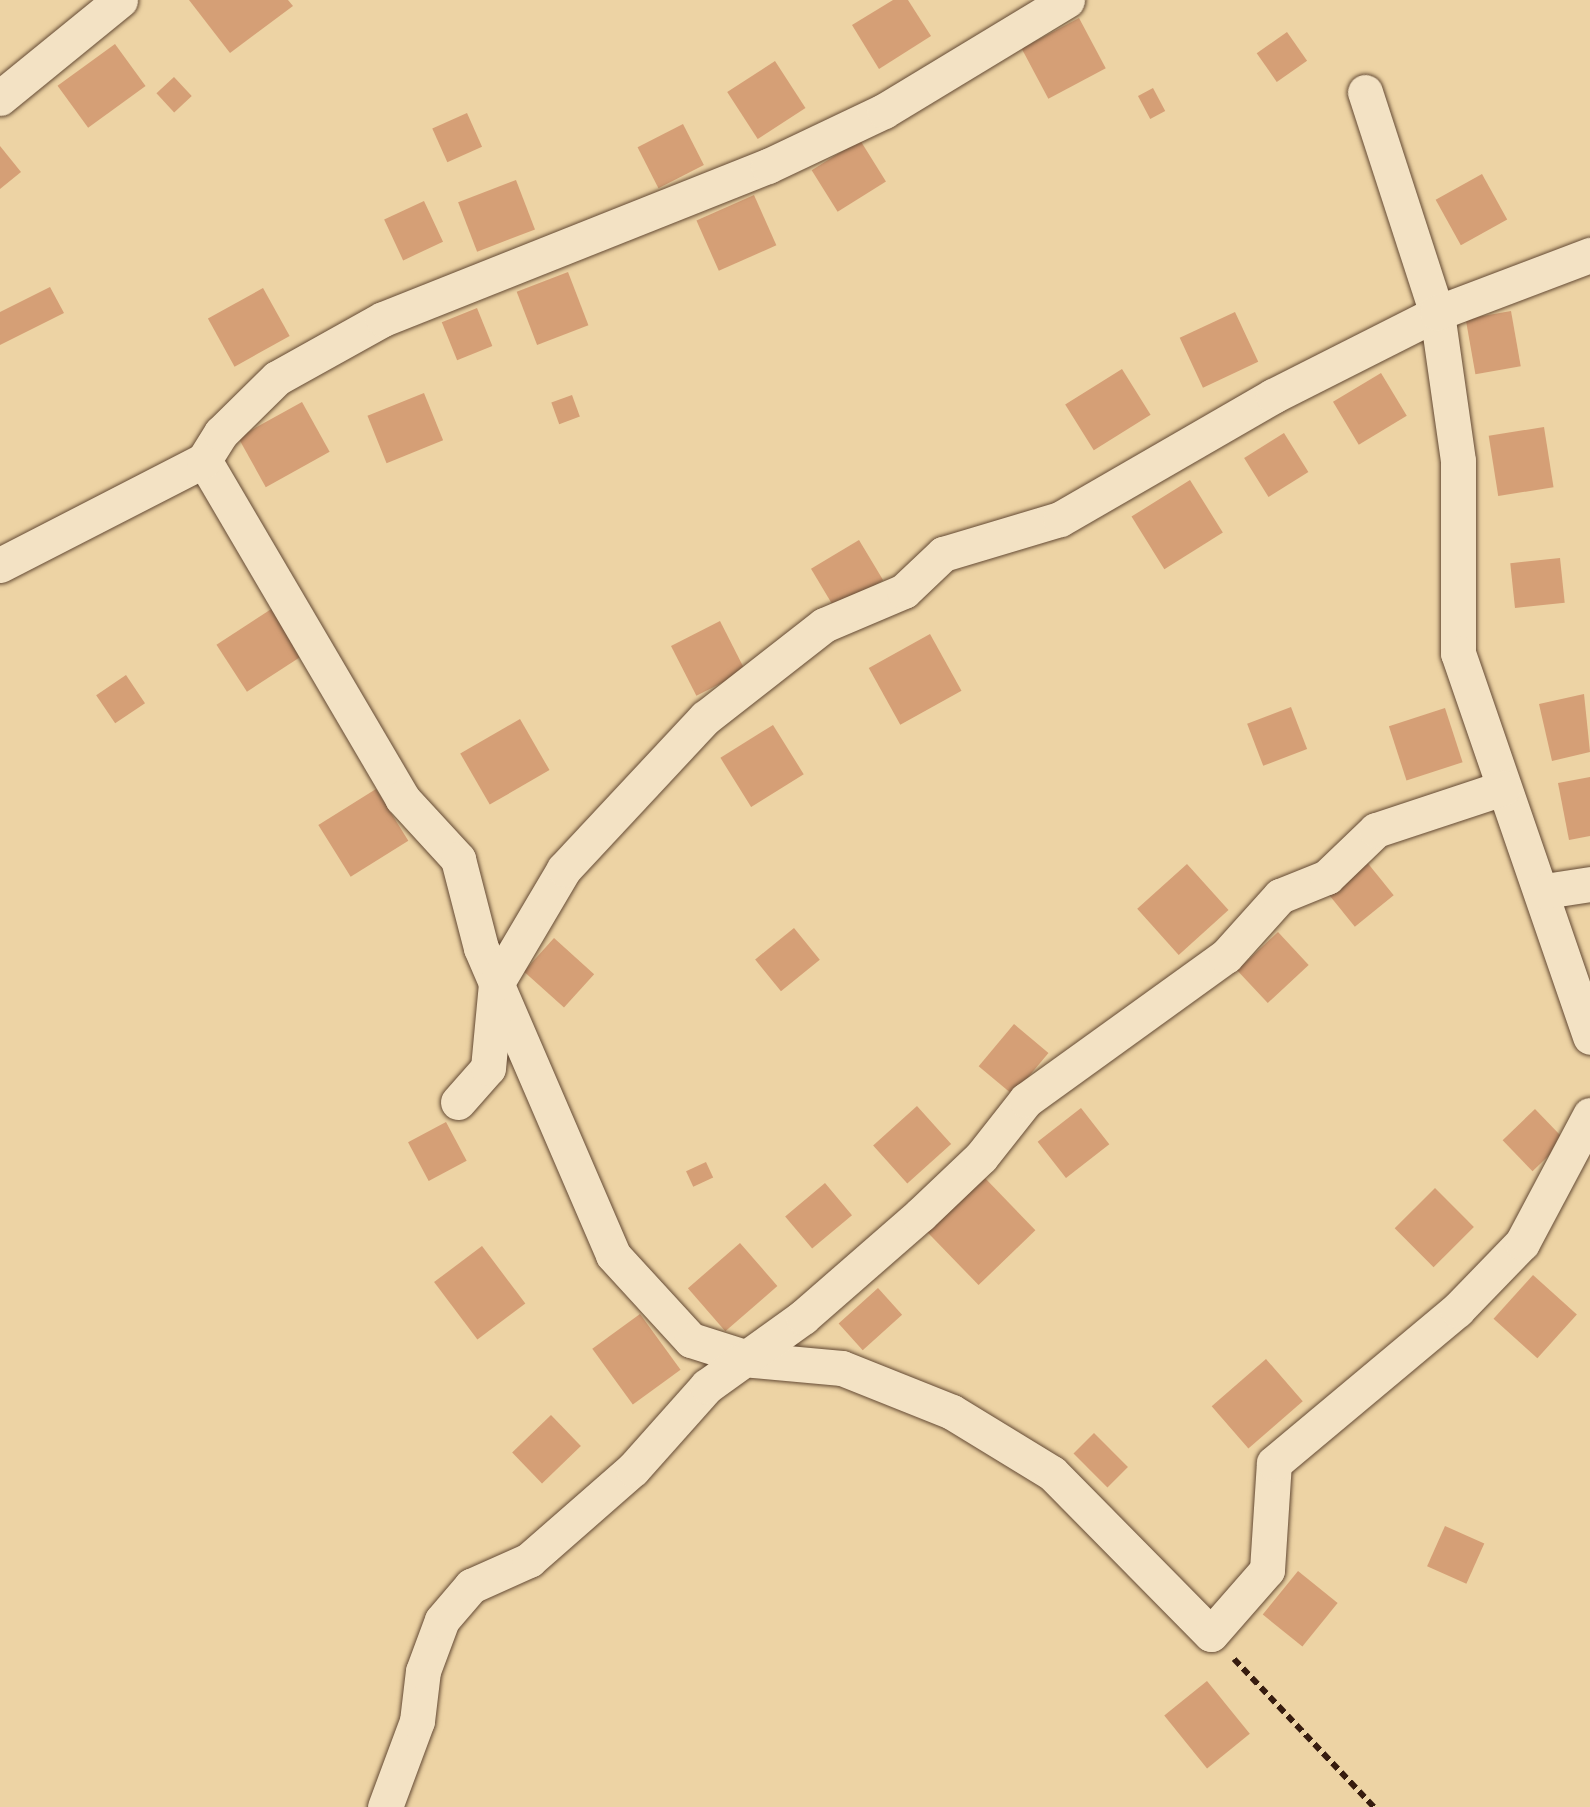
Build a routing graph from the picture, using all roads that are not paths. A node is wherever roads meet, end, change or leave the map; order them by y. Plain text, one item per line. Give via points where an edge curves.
1 (120, 0) edge
2 (1068, 0) edge
3 (1364, 92) dead end
4 (0, 98) edge
5 (1590, 255) edge
6 (1438, 313) junction
7 (204, 460) junction
8 (0, 565) edge
9 (1503, 788) junction
10 (1590, 884) edge
11 (1545, 891) junction
12 (496, 984) junction
13 (1590, 1037) edge
14 (458, 1102) dead end
15 (1590, 1115) edge
16 (743, 1357) junction
17 (385, 1807) edge

1 - 4 street
2 - 7 street via 884,111 768,166 383,320 278,378 221,433
3 - 6 street
5 - 6 street
6 - 9 street via 1458,461 1458,653
6 - 12 street via 1273,396 1060,519 943,554 904,591 824,625 705,718 564,869
7 - 8 street
7 - 12 street via 402,798 458,859
9 - 11 street
9 - 16 street via 1376,830 1327,877 1280,896 1226,956 1026,1100 982,1157 920,1216 803,1317
10 - 11 street
11 - 13 street
12 - 14 street via 488,1068
12 - 16 street via 613,1255 691,1340
15 - 16 street via 1522,1243 1456,1310 1274,1463 1268,1570 1211,1634 1052,1474 952,1412 842,1368
16 - 17 street via 529,1560 471,1586 442,1620 422,1670 417,1720

